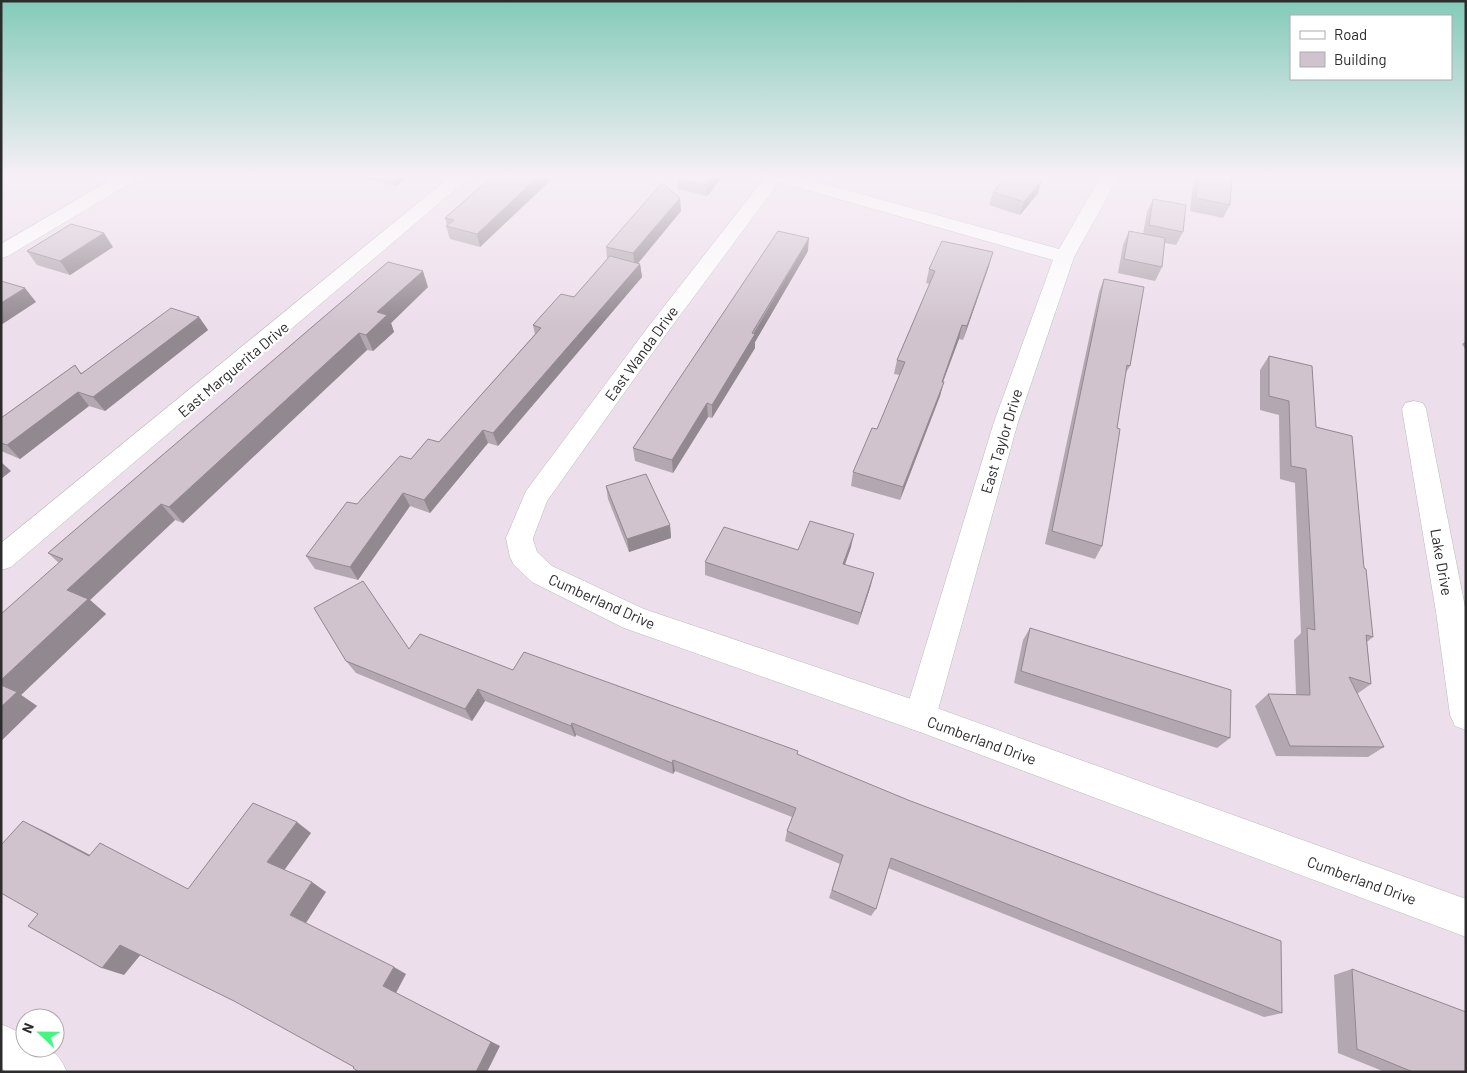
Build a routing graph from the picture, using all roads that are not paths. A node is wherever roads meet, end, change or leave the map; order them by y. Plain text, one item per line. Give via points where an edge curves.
1 (45, 226) edge
2 (402, 226) edge
3 (737, 226) edge
4 (959, 226) edge
5 (1082, 226) edge
6 (1, 252) edge
7 (1064, 257) junction
8 (1414, 409) dead end
9 (520, 538) joint
10 (1, 559) edge
11 (1466, 715) edge
12 (920, 717) junction
13 (1466, 918) edge
14 (1, 1044) edge
15 (46, 1072) edge

1 - 6 street
2 - 10 street, East Marguerita Drive
3 - 9 street, East Wanda Drive via 535,498
4 - 7 street
5 - 7 street, East Taylor Drive
7 - 12 street, East Taylor Drive via 1006,422
8 - 11 street, Lake Drive
9 - 12 street, Cumberland Drive via 524,558 542,574 635,619
12 - 13 street, Cumberland Drive
14 - 15 street

